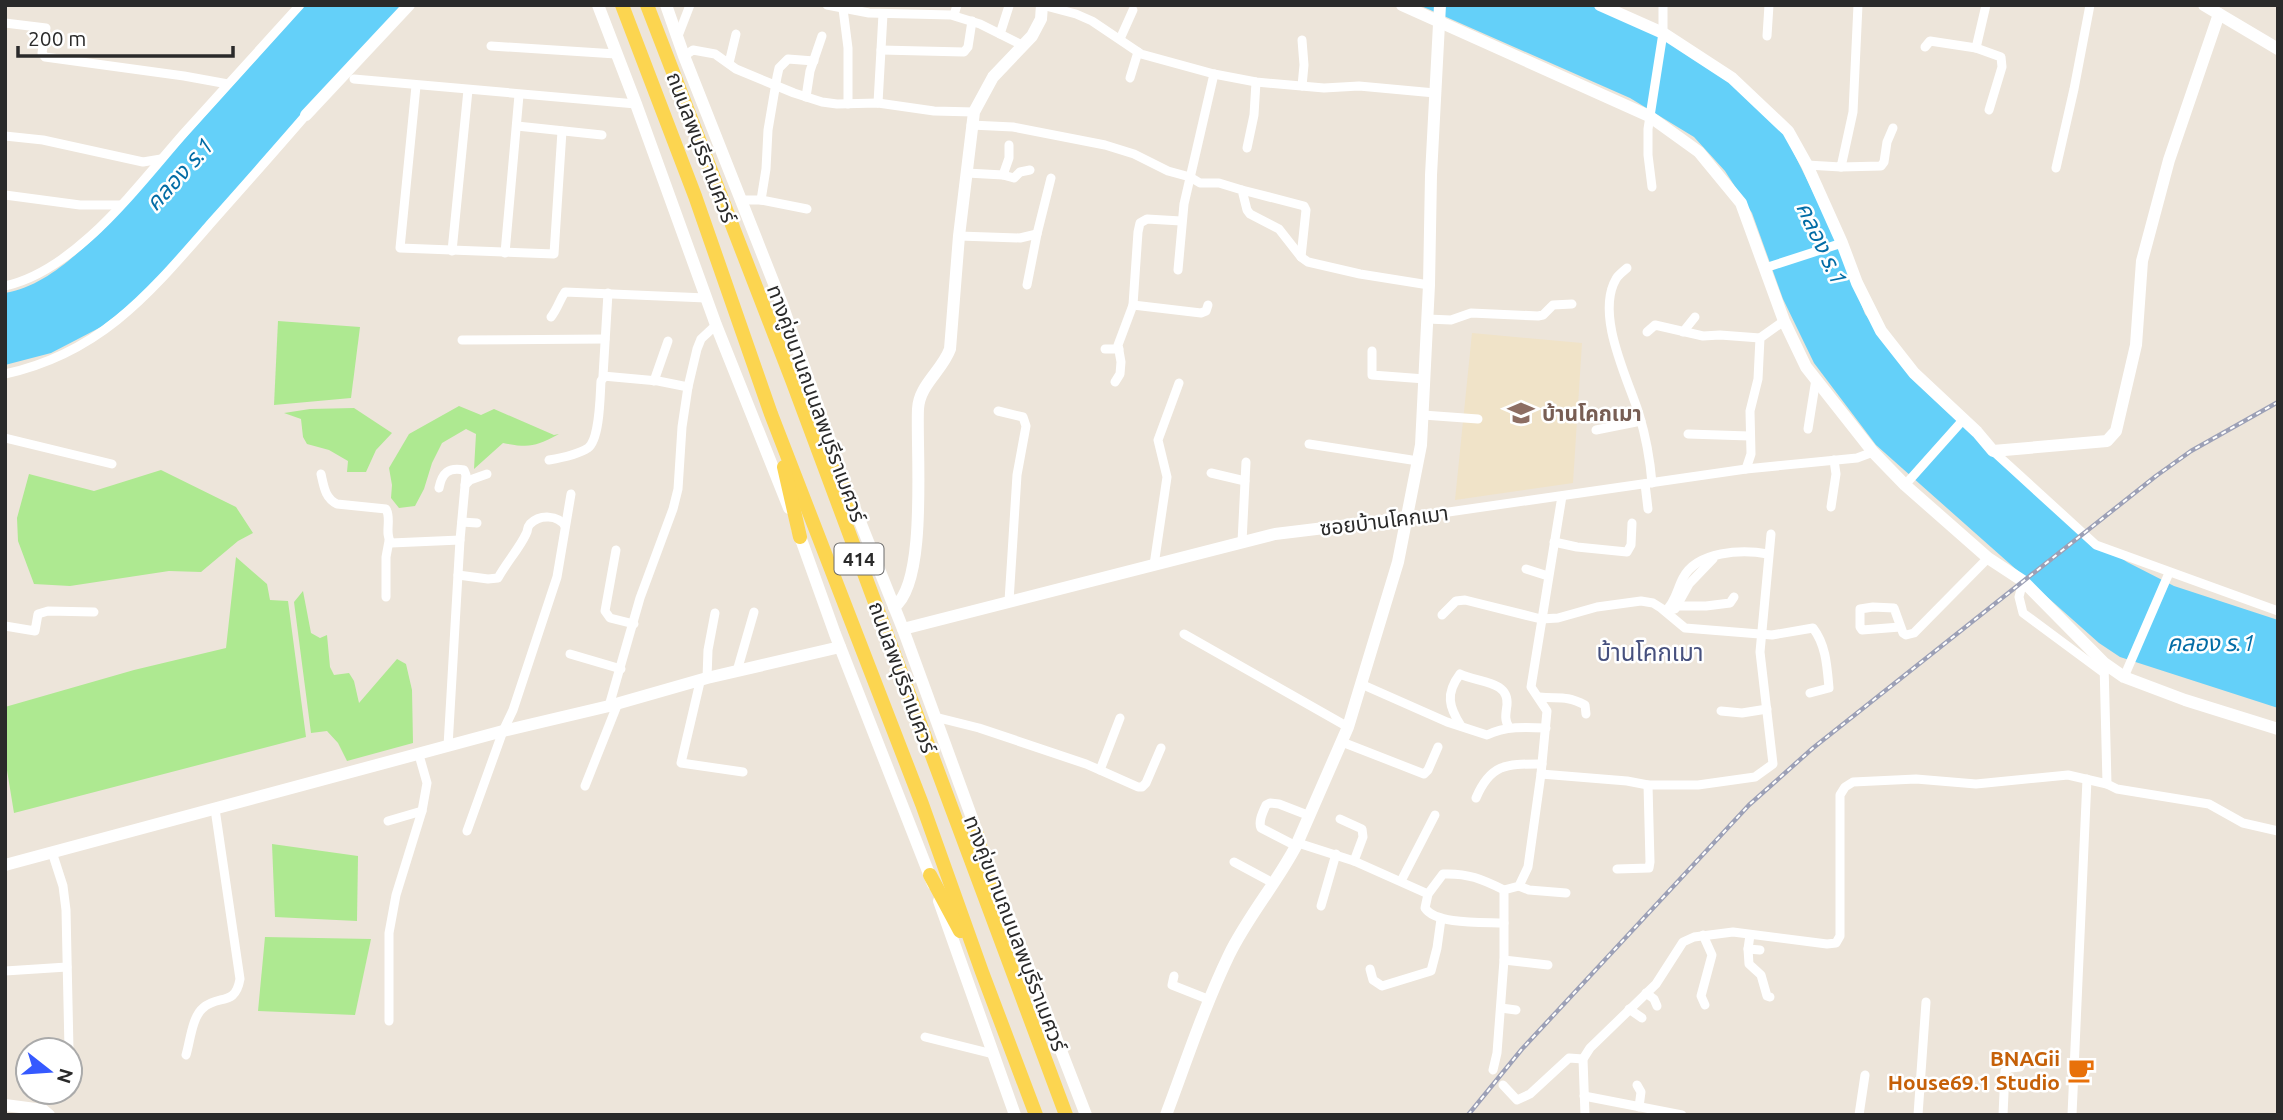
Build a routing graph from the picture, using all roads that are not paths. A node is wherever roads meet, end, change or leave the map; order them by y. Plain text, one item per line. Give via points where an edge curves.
1 (300, 5) edge
2 (409, 5) edge
3 (598, 5) edge
4 (622, 5) edge
5 (648, 5) edge
6 (667, 5) edge
7 (690, 5) edge
8 (827, 5) edge
9 (957, 5) edge
10 (1042, 5) edge
11 (1402, 5) edge
12 (1440, 5) edge
13 (1600, 5) edge
14 (1663, 5) edge
15 (1769, 5) edge
16 (1858, 5) edge
17 (1986, 5) edge
18 (2090, 5) edge
19 (2204, 5) edge
20 (1009, 6) edge
21 (844, 9) junction
22 (1133, 9) dead end
23 (883, 14) junction
24 (2219, 14) junction
25 (954, 15) junction
26 (972, 21) junction
27 (1440, 21) junction
28 (5, 23) edge
29 (1663, 33) junction
30 (736, 34) dead end
31 (1000, 34) junction
32 (678, 36) junction
33 (822, 36) dead end
34 (1768, 36) dead end
35 (1120, 39) junction
36 (1302, 40) dead end
37 (491, 46) dead end
38 (1024, 46) junction
39 (1925, 47) dead end
40 (1976, 48) junction
41 (2278, 49) edge
42 (881, 50) junction
43 (1138, 52) junction
44 (616, 54) junction
45 (684, 56) junction
46 (814, 61) junction
47 (729, 63) junction
48 (1213, 74) junction
49 (1130, 78) dead end
50 (354, 79) dead end
51 (1256, 82) junction
52 (228, 85) junction
53 (416, 86) junction
54 (777, 86) junction
55 (1302, 86) junction
56 (468, 90) junction
57 (1435, 93) junction
58 (519, 95) junction
59 (806, 97) junction
60 (878, 103) junction
61 (636, 104) junction
62 (848, 104) junction
63 (1989, 110) dead end
64 (306, 115) joint
65 (1649, 116) junction
66 (973, 118) junction
67 (517, 126) junction
68 (1893, 128) dead end
69 (562, 131) junction
70 (602, 135) dead end
71 (5, 136) edge
72 (1009, 145) dead end
73 (1247, 148) dead end
74 (161, 159) junction
75 (1807, 165) junction
76 (1841, 167) junction
77 (2056, 168) dead end
78 (1030, 170) dead end
79 (967, 173) junction
80 (1003, 176) junction
81 (1190, 177) junction
82 (1051, 178) dead end
83 (717, 187) junction
84 (1652, 187) dead end
85 (1242, 190) junction
86 (5, 195) edge
87 (695, 196) junction
88 (743, 200) junction
89 (761, 200) junction
90 (120, 205) junction
91 (807, 209) dead end
92 (1181, 221) junction
93 (1037, 234) junction
94 (959, 236) junction
95 (1842, 243) junction
96 (452, 251) junction
97 (505, 253) junction
98 (1301, 257) junction
99 (1627, 268) dead end
100 (1765, 268) junction
101 (1178, 270) dead end
102 (1027, 285) dead end
103 (1429, 285) junction
104 (5, 286) edge
105 (608, 293) junction
106 (706, 298) junction
107 (1572, 304) dead end
108 (1133, 305) junction
109 (1208, 305) dead end
110 (551, 317) dead end
111 (1695, 317) dead end
112 (1427, 319) junction
113 (1784, 321) junction
114 (716, 325) junction
115 (1647, 332) dead end
116 (1684, 332) junction
117 (1760, 338) junction
118 (462, 340) dead end
119 (605, 340) junction
120 (668, 341) dead end
121 (1105, 349) dead end
122 (1119, 349) junction
123 (1372, 351) dead end
124 (5, 374) edge
125 (604, 377) junction
126 (1424, 379) junction
127 (1816, 379) junction
128 (792, 380) junction
129 (654, 381) junction
130 (1115, 382) dead end
131 (1179, 383) dead end
132 (688, 387) junction
133 (998, 411) dead end
134 (771, 414) junction
135 (1423, 415) junction
136 (1478, 419) dead end
137 (1640, 421) junction
138 (1961, 423) junction
139 (1808, 429) dead end
140 (1596, 430) dead end
141 (1688, 434) dead end
142 (1749, 436) junction
143 (5, 438) edge
144 (1309, 444) dead end
145 (1993, 450) junction
146 (1873, 452) junction
147 (549, 460) dead end
148 (1834, 460) junction
149 (1418, 461) junction
150 (1246, 463) dead end
151 (112, 464) dead end
152 (1746, 469) junction
153 (1212, 473) dead end
154 (321, 474) dead end
155 (487, 474) dead end
156 (1245, 481) junction
157 (1649, 483) junction
158 (1907, 483) junction
159 (465, 485) junction
160 (439, 488) dead end
161 (571, 494) dead end
162 (374, 496) dead end
163 (1562, 496) junction
164 (852, 503) junction
165 (370, 507) junction
166 (1831, 507) dead end
167 (1648, 509) dead end
168 (1407, 517) junction
169 (462, 522) junction
170 (477, 523) dead end
171 (1632, 523) dead end
172 (565, 526) junction
173 (1771, 534) dead end
174 (800, 537) junction
175 (460, 540) junction
176 (389, 541) junction
177 (1241, 542) junction
178 (1554, 542) junction
179 (616, 550) dead end
180 (1768, 554) junction
181 (1717, 556) junction
182 (1989, 558) junction
183 (1154, 565) junction
184 (1526, 569) dead end
185 (2169, 573) junction
186 (458, 575) junction
187 (1548, 576) junction
188 (2023, 581) junction
189 (386, 597) dead end
190 (1734, 597) dead end
191 (1009, 601) junction
192 (1677, 606) junction
193 (894, 607) junction
194 (754, 611) dead end
195 (2278, 611) edge
196 (94, 612) dead end
197 (715, 613) dead end
198 (1667, 614) junction
199 (1441, 615) dead end
200 (1541, 619) junction
201 (634, 624) junction
202 (5, 626) edge
203 (1900, 627) junction
204 (903, 629) junction
205 (1761, 633) junction
206 (1184, 634) dead end
207 (840, 647) junction
208 (570, 654) dead end
209 (621, 668) junction
210 (2104, 668) junction
211 (737, 671) junction
212 (2124, 677) junction
213 (703, 680) junction
214 (1361, 684) junction
215 (1810, 693) dead end
216 (1539, 697) junction
217 (613, 704) junction
218 (1767, 709) junction
219 (1721, 711) dead end
220 (1586, 714) dead end
221 (936, 717) junction
222 (1120, 718) dead end
223 (1461, 726) junction
224 (1348, 727) junction
225 (1509, 727) junction
226 (1546, 728) junction
227 (2278, 729) edge
228 (503, 731) junction
229 (1342, 742) junction
230 (448, 746) junction
231 (1438, 747) dead end
232 (1161, 748) dead end
233 (419, 755) junction
234 (1542, 769) junction
235 (1100, 771) junction
236 (743, 772) dead end
237 (2087, 779) junction
238 (2107, 784) junction
239 (1648, 785) junction
240 (585, 786) dead end
241 (1476, 798) dead end
242 (215, 809) junction
243 (422, 811) junction
244 (1435, 815) dead end
245 (1310, 816) junction
246 (1340, 820) dead end
247 (388, 821) dead end
248 (467, 831) dead end
249 (2278, 831) edge
250 (977, 834) junction
251 (1297, 844) junction
252 (52, 852) junction
253 (1336, 855) junction
254 (1354, 861) junction
255 (1234, 862) dead end
256 (5, 864) edge
257 (1617, 869) dead end
258 (930, 875) junction
259 (1401, 881) junction
260 (1273, 883) junction
261 (1519, 886) junction
262 (1504, 890) junction
263 (1566, 893) dead end
264 (1428, 894) junction
265 (1321, 906) dead end
266 (1441, 919) junction
267 (1504, 923) junction
268 (1703, 935) junction
269 (1750, 935) junction
270 (1748, 949) junction
271 (1760, 950) dead end
272 (1007, 959) junction
273 (1504, 960) junction
274 (1548, 965) dead end
275 (67, 967) junction
276 (1370, 969) dead end
277 (5, 971) edge
278 (982, 972) junction
279 (1174, 976) dead end
280 (1646, 993) junction
281 (1770, 997) dead end
282 (1210, 1000) junction
283 (1927, 1002) dead end
284 (1706, 1004) dead end
285 (1657, 1006) dead end
286 (1501, 1008) junction
287 (1629, 1009) junction
288 (1516, 1010) dead end
289 (1642, 1018) dead end
290 (389, 1021) dead end
291 (69, 1036) edge
292 (925, 1037) dead end
293 (993, 1054) junction
294 (186, 1055) dead end
295 (1583, 1059) junction
296 (2020, 1067) dead end
297 (1493, 1070) dead end
298 (1864, 1075) dead end
299 (1503, 1084) dead end
300 (1637, 1085) dead end
301 (1584, 1096) junction
302 (5, 1105) edge
303 (1639, 1107) junction
304 (49, 1115) edge
305 (1015, 1115) edge
306 (1036, 1115) edge
307 (1066, 1115) edge
308 (1086, 1115) edge
309 (1166, 1115) edge
310 (1586, 1115) edge
311 (1682, 1115) edge
312 (1859, 1115) edge
313 (1918, 1115) edge
314 (2003, 1115) edge
315 (2073, 1115) edge

1 - 52 street
2 - 64 street
3 - 44 street, 414
4 - 87 main road, ถนนลพบุรีราเมศวร์ / 414
5 - 83 main road, ถนนลพบุรีราเมศวร์ / 414
6 - 32 street, ทางคู่ขนานถนนลพบุรีราเมศวร์ / 414
7 - 32 street
8 - 21 street
9 - 25 street
10 - 35 street via 1076,14
10 - 38 street via 1041,19
11 - 27 street
12 - 27 street
13 - 29 street
14 - 29 street
15 - 34 street
16 - 76 street via 1853,112
17 - 40 street
18 - 77 street
19 - 24 street
20 - 31 street
21 - 23 street
21 - 62 street
22 - 35 street
23 - 25 street
23 - 42 street
24 - 41 street
24 - 145 street via 2169,160 2142,261 2136,345 2116,431 2107,441
25 - 26 street
26 - 31 street
26 - 42 street via 964,52
27 - 57 street
27 - 65 street
28 - 52 street via 46,28 45,57
29 - 65 street
29 - 75 street via 1732,78 1788,131
30 - 47 street
31 - 38 street
32 - 45 street, ทางคู่ขนานถนนลพบุรีราเมศวร์ / 414
33 - 46 street
35 - 43 street
36 - 55 street
37 - 44 street
38 - 66 street via 993,77
39 - 40 street via 1930,41
40 - 63 street via 2003,60
42 - 60 street
43 - 48 street
43 - 49 street
44 - 61 street, 414
45 - 47 street via 693,50 707,51
45 - 88 street, ทางคู่ขนานถนนลพบุรีราเมศวร์ / 414
46 - 54 street via 788,59 779,68
46 - 59 street
47 - 54 street
48 - 51 street
48 - 81 street
50 - 53 street
51 - 55 street
51 - 73 street
52 - 74 street
53 - 56 street
53 - 96 street via 400,248
54 - 59 street
54 - 89 street
55 - 57 street
56 - 58 street
56 - 96 street
57 - 103 street
58 - 61 street
58 - 67 street
59 - 62 street
60 - 62 street
60 - 66 street
61 - 106 street, 414
64 - 124 street via 132,310 80,347
65 - 84 street
65 - 100 street via 1699,152 1741,203
66 - 79 street
66 - 81 street via 1105,145
67 - 69 street
67 - 97 street
68 - 76 street via 1881,166
69 - 70 street
69 - 97 street via 554,254
71 - 74 street via 143,162
72 - 80 street
74 - 90 street
75 - 76 street
75 - 95 street
78 - 80 street via 1014,178
79 - 80 street
79 - 94 street
81 - 85 street
81 - 92 street
82 - 93 street
83 - 87 main road
83 - 128 main road, ถนนลพบุรีราเมศวร์ / 414
85 - 98 street via 1247,211 1279,229
85 - 98 street via 1304,205
86 - 90 street via 79,205
87 - 134 main road, ถนนลพบุรีราเมศวร์ / 414
88 - 89 street
88 - 164 street, ทางคู่ขนานถนนลพบุรีราเมศวร์ / 414
89 - 91 street
90 - 104 street via 78,248 35,277
92 - 101 street
92 - 108 street via 1147,219 1140,223
93 - 94 street via 1020,238
93 - 102 street
94 - 193 street via 950,349 918,406 916,541 907,586
95 - 100 street
95 - 138 street via 1881,331
96 - 97 street
98 - 103 street via 1328,267
99 - 137 street via 1616,278 1609,317
100 - 113 street
103 - 112 street
105 - 106 street
105 - 110 street via 565,292
105 - 119 street
106 - 114 street, 414
107 - 112 street via 1553,304 1538,316 1471,313 1451,320
108 - 109 street via 1201,313
108 - 122 street
111 - 116 street
112 - 126 street
113 - 117 street
113 - 127 street
114 - 132 street via 701,339
114 - 174 street, 414
115 - 116 street via 1655,325
116 - 117 street via 1703,336 1724,330
117 - 142 street
118 - 119 street
119 - 125 street
120 - 129 street
121 - 122 street
122 - 130 street via 1120,374
123 - 126 street via 1372,375
125 - 129 street
125 - 147 street via 593,442 588,448
126 - 135 street
127 - 139 street
127 - 146 street
128 - 164 main road
128 - 272 main road, ถนนลพบุรีราเมศวร์ / 414
129 - 132 street
131 - 183 street via 1158,440 1167,477
132 - 201 street via 678,489
133 - 191 street via 1023,417 1026,426 1017,475
134 - 174 main road
134 - 278 main road, ถนนลพบุรีราเมศวร์ / 414
135 - 136 street
135 - 149 street
137 - 140 street
137 - 157 street via 1649,455
138 - 145 street
138 - 158 street
141 - 142 street
142 - 152 street via 1751,454
143 - 151 street
144 - 149 street
145 - 185 street via 2096,545
146 - 148 street, ซอยบ้านโคกเมา
146 - 158 street
148 - 152 street, ซอยบ้านโคกเมา
148 - 166 street
149 - 168 street
150 - 156 street
152 - 157 street, ซอยบ้านโคกเมา
153 - 156 street
154 - 165 street via 330,501
155 - 159 street
156 - 177 street
157 - 163 street, ซอยบ้านโคกเมา
157 - 167 street
158 - 182 street
159 - 160 street via 464,470 457,469 444,473
159 - 169 street
161 - 172 street
162 - 165 street
163 - 168 street, ซอยบ้านโคกเมา
163 - 178 street
164 - 193 street, ทางคู่ขนานถนนลพบุรีราเมศวร์ / 414
165 - 176 street via 388,511
168 - 177 street, ซอยบ้านโคกเมา
168 - 214 street
169 - 170 street
169 - 175 street
171 - 178 street via 1627,552
172 - 186 street via 553,517 533,521 498,578
172 - 228 street via 557,577
173 - 180 street
174 - 207 street, 414
175 - 176 street
175 - 186 street
176 - 189 street
177 - 183 street, ซอยบ้านโคกเมา
178 - 187 street
179 - 201 street via 605,611 610,618
180 - 181 street via 1747,551
180 - 205 street
181 - 192 street via 1689,584
181 - 198 street via 1688,569
182 - 188 street
182 - 203 street via 1917,632 1906,635
183 - 191 street, ซอยบ้านโคกเมา
184 - 187 street
185 - 195 street
185 - 212 street
186 - 230 street
187 - 200 street
188 - 210 street
188 - 210 street via 2019,597 2023,613
190 - 192 street via 1730,603
191 - 204 street, ซอยบ้านโคกเมา
192 - 198 street
193 - 204 street, ทางคู่ขนานถนนลพบุรีราเมศวร์ / 414
194 - 211 street
196 - 202 street via 38,614 35,631
197 - 213 street
198 - 200 street via 1653,603 1641,601
198 - 205 street via 1685,628
199 - 200 street via 1465,600
200 - 216 street via 1531,687
201 - 209 street
203 - 203 street via 1862,630 1861,608 1894,608
204 - 221 street, ทางคู่ขนานถนนลพบุรีราเมศวร์ / 414
205 - 215 street via 1813,628 1825,653 1829,688
205 - 218 street
206 - 224 street
207 - 211 street
207 - 258 street, 414
208 - 209 street
209 - 217 street
210 - 212 street
210 - 238 street
211 - 213 street
212 - 227 street
213 - 217 street
213 - 236 street via 681,763
214 - 223 street
214 - 224 street
216 - 220 street via 1573,699 1585,705
216 - 226 street via 1547,711
217 - 228 street
217 - 240 street
218 - 219 street
218 - 239 street via 1773,764 1755,777 1698,785
221 - 235 street
221 - 250 street, ทางคู่ขนานถนนลพบุรีราเมศวร์ / 414
222 - 235 street
223 - 225 street via 1487,734
223 - 225 street via 1449,699 1460,674 1506,691
224 - 229 street
225 - 226 street
226 - 234 street
228 - 230 street
228 - 248 street
229 - 231 street via 1424,774
229 - 245 street
230 - 233 street
232 - 235 street via 1142,787
233 - 242 street
233 - 243 street via 427,783
234 - 239 street
234 - 241 street via 1522,764 1497,769 1484,780
234 - 261 street via 1528,867
237 - 238 street
237 - 269 street via 2068,775 2000,783 1853,782 1840,795 1840,936 1836,943
237 - 315 street
238 - 249 street via 2209,804 2243,823
239 - 257 street via 1649,868
242 - 252 street
242 - 294 street via 240,979 229,999 203,1008
243 - 247 street
243 - 290 street via 389,933
244 - 259 street
245 - 251 street
245 - 251 street via 1273,803 1266,805 1261,828
246 - 254 street via 1362,829
250 - 272 main road
250 - 308 street, ทางคู่ขนานถนนลพบุรีราเมศวร์ / 414
251 - 253 street
251 - 260 street
252 - 256 street
252 - 275 street via 63,886
253 - 254 street
253 - 265 street
254 - 259 street
255 - 260 street
258 - 278 main road
258 - 293 street, 414
259 - 264 street
260 - 282 street via 1249,918
261 - 262 street
261 - 263 street
262 - 264 street via 1461,873 1443,874
262 - 267 street
264 - 266 street via 1424,908
266 - 267 street
266 - 276 street via 1431,971 1382,986 1373,980
267 - 273 street
268 - 269 street
268 - 280 street via 1683,942
268 - 284 street via 1712,955 1701,996
269 - 270 street
270 - 271 street
270 - 281 street via 1749,964 1761,975
272 - 307 main road, ถนนลพบุรีราเมศวร์ / 414
273 - 274 street
273 - 286 street
275 - 277 street
275 - 291 street
278 - 306 main road, ถนนลพบุรีราเมศวร์ / 414
279 - 282 street via 1172,985
280 - 285 street
280 - 287 street
282 - 309 street
283 - 313 street
286 - 288 street
286 - 297 street
287 - 289 street
287 - 295 street
292 - 293 street
293 - 305 street, 414
295 - 299 street via 1569,1058 1530,1094 1517,1100
295 - 301 street
296 - 314 street via 2005,1071
298 - 312 street
300 - 303 street
301 - 303 street
301 - 310 street
302 - 304 street via 43,1110
303 - 311 street

